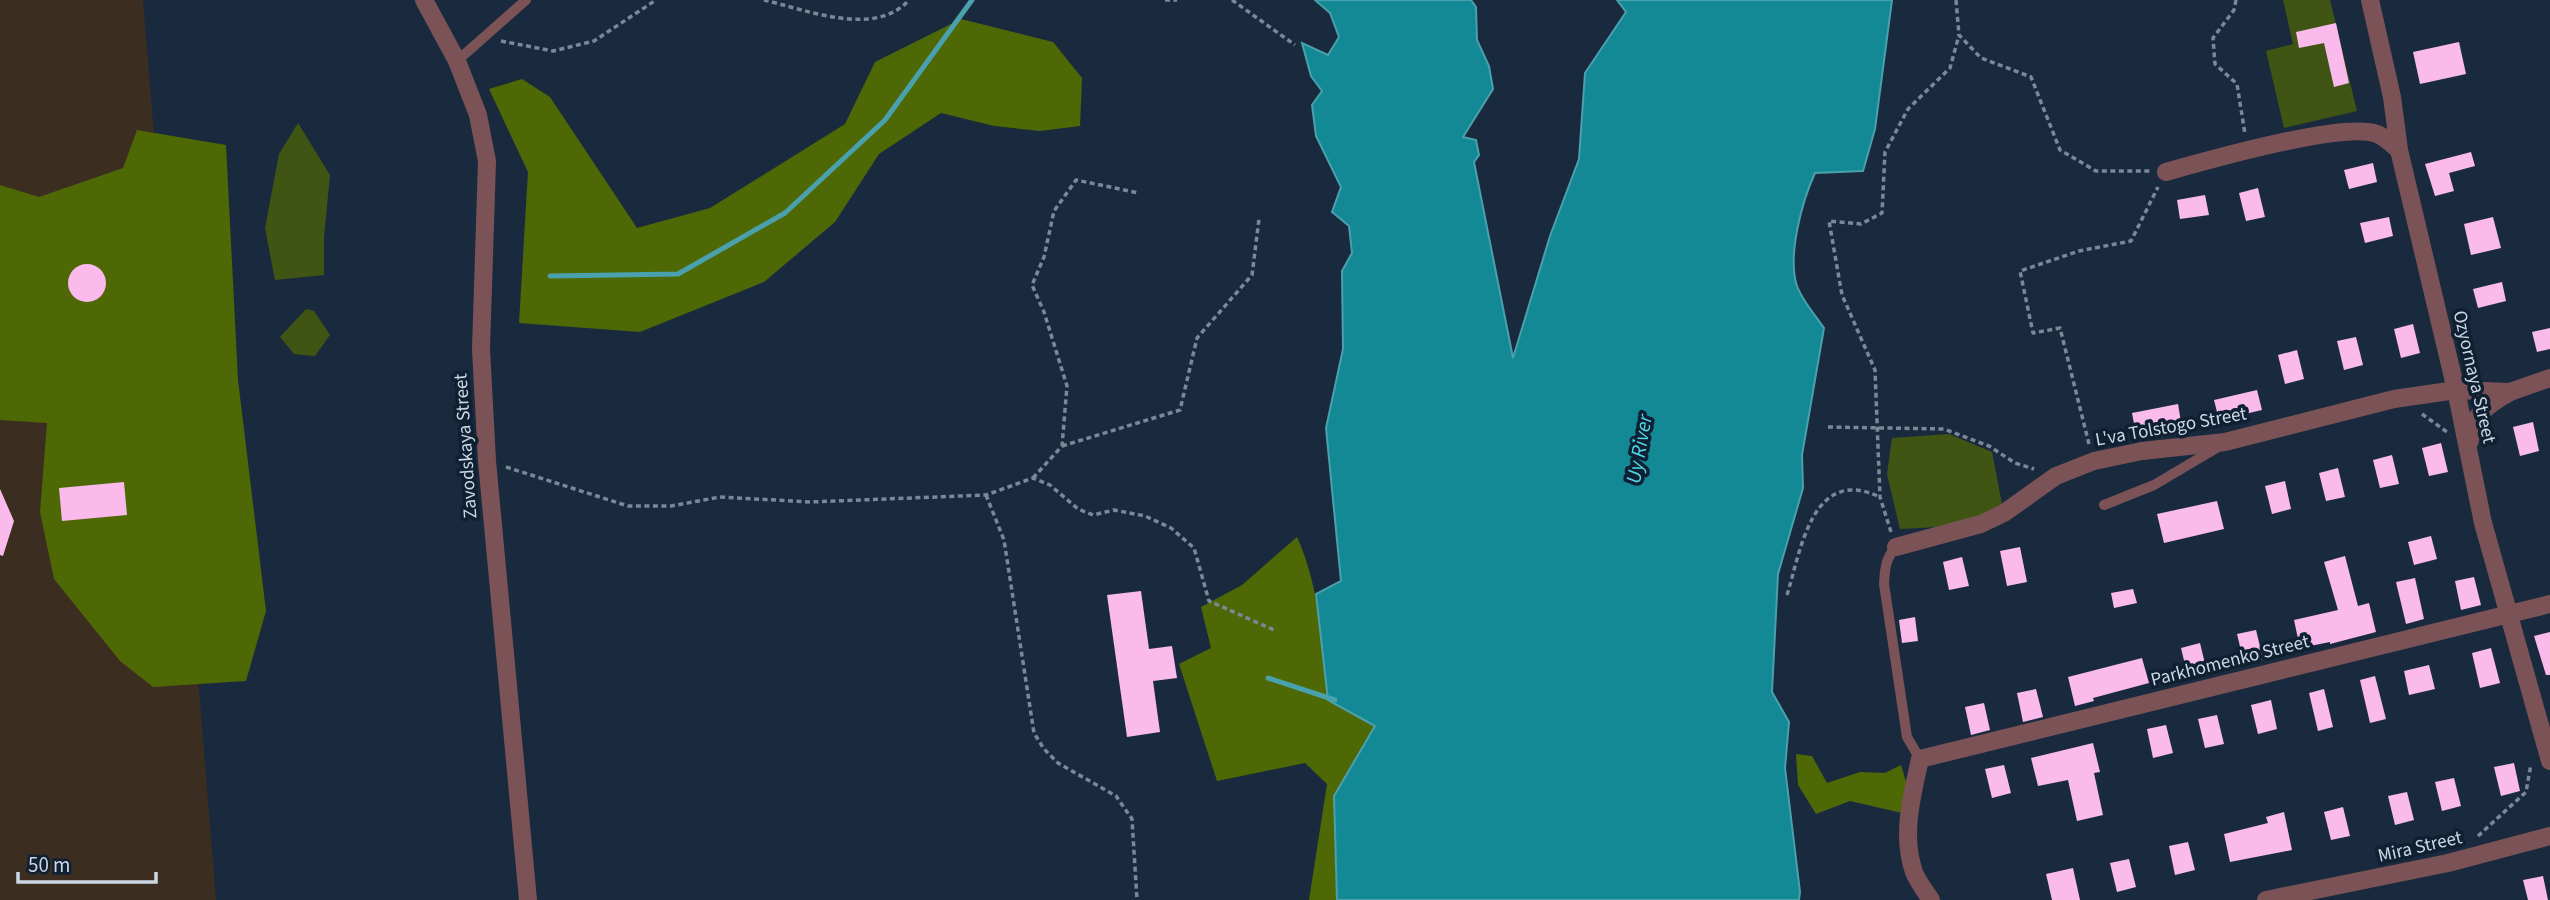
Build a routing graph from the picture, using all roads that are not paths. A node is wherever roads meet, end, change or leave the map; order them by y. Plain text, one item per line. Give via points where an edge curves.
1 (424, 0) edge
2 (526, 0) edge
3 (2370, 0) edge
4 (457, 61) junction
5 (2399, 149) junction
6 (2166, 172) road end
7 (2550, 378) edge
8 (2456, 390) junction
9 (2510, 392) junction
10 (2225, 442) junction
11 (2470, 451) junction
12 (2104, 505) dead end
13 (1896, 547) joint
14 (2550, 604) edge
15 (2507, 615) junction
16 (1920, 759) junction
17 (2550, 761) edge
18 (2550, 836) edge
19 (2295, 897) edge
20 (528, 900) edge
21 (1931, 900) edge
22 (2266, 900) edge

1 - 4 street, Zavodskaya Street
2 - 4 lane
3 - 5 street, Ozyornaya Street
4 - 20 street, Zavodskaya Street via 478,115 487,161 481,349 487,461
5 - 6 street via 2376,133 2352,130
5 - 8 street, Ozyornaya Street
7 - 9 street, L'va Tolstogo Street
8 - 9 street, L'va Tolstogo Street
8 - 10 street, L'va Tolstogo Street via 2394,399
8 - 11 street, Ozyornaya Street
9 - 11 street via 2475,420
10 - 12 lane via 2154,485
10 - 13 street, L'va Tolstogo Street via 2094,461 2056,475 1982,524
11 - 15 street, Ozyornaya Street
13 - 16 lane via 1885,564 1884,584 1908,737
14 - 15 street, Parkhomenko Street
15 - 16 street, Parkhomenko Street
15 - 17 street, Ozyornaya Street
16 - 21 street via 1907,835 1915,875
18 - 19 street, Mira Street
19 - 22 street, Mira Street

